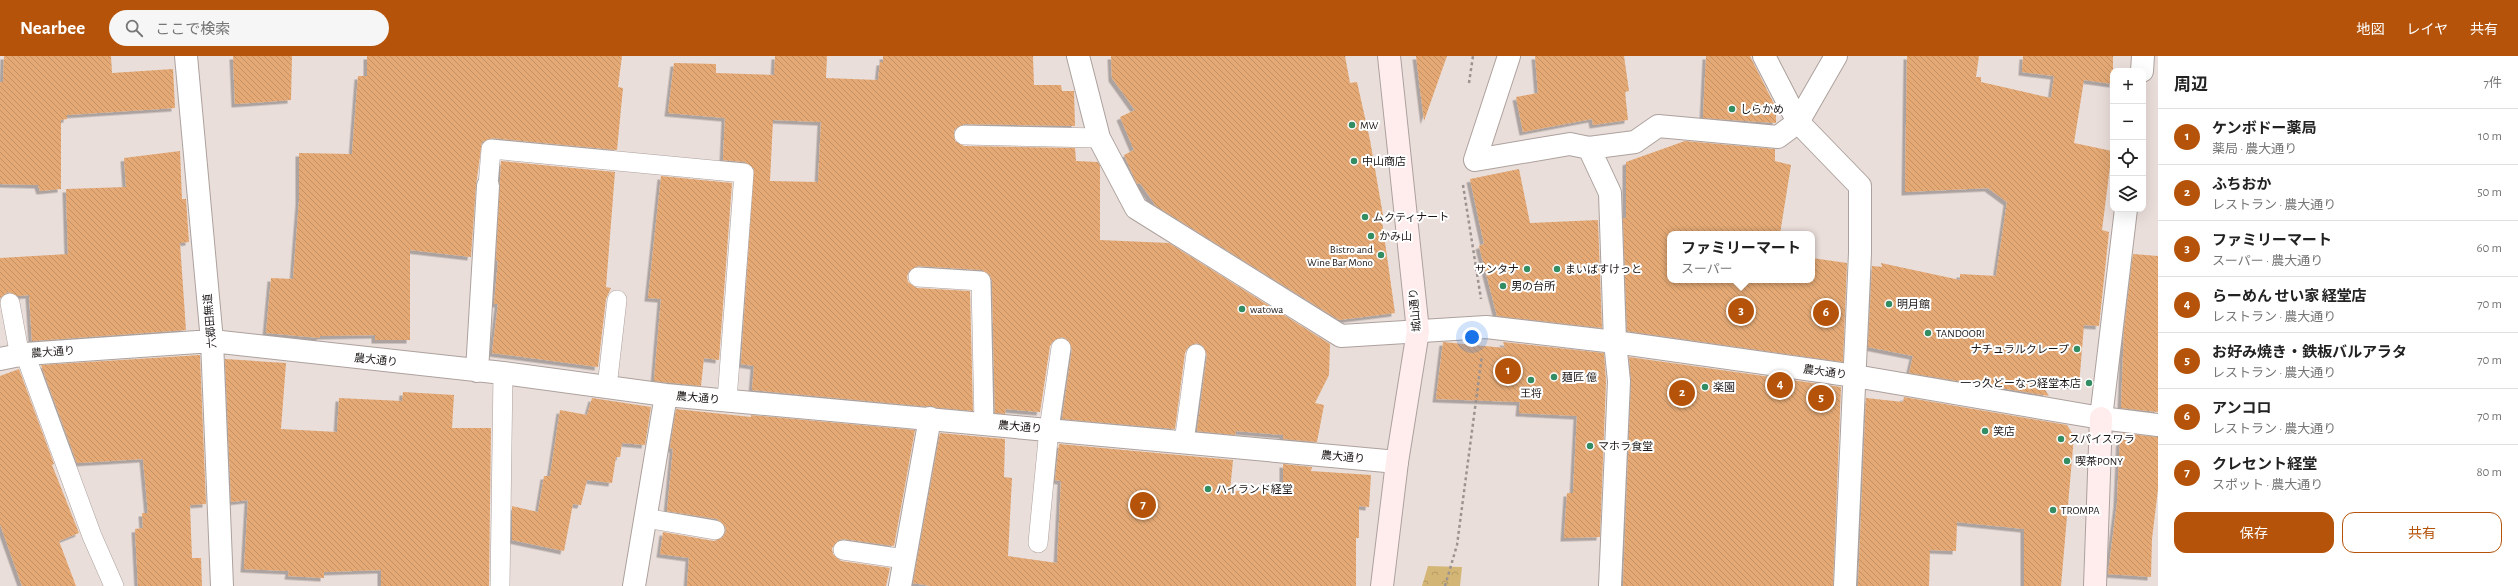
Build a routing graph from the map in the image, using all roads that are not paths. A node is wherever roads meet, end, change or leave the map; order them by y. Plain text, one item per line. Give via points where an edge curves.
1 (186, 56) edge
2 (1078, 56) edge
3 (1389, 56) edge
4 (1510, 56) edge
5 (1764, 56) edge
6 (1836, 56) edge
7 (2143, 56) edge
8 (2142, 68) edge
9 (1798, 122) junction
10 (964, 135) dead end
11 (1099, 138) junction
12 (1589, 148) junction
13 (488, 186) joint
14 (2126, 212) edge
15 (918, 277) dead end
16 (617, 300) dead end
17 (10, 303) dead end
18 (1418, 331) junction
19 (212, 341) junction
20 (1615, 342) junction
21 (1061, 348) dead end
22 (1196, 354) dead end
23 (15, 357) edge
24 (477, 371) junction
25 (503, 373) junction
26 (1855, 376) junction
27 (607, 387) junction
28 (666, 395) junction
29 (727, 400) junction
30 (930, 418) junction
31 (2101, 418) junction
32 (984, 424) junction
33 (2158, 425) edge
34 (1049, 429) junction
35 (1184, 442) junction
36 (1397, 462) junction
37 (645, 518) junction
38 (715, 530) dead end
39 (1038, 543) dead end
40 (843, 550) dead end
41 (904, 559) junction
42 (114, 586) edge
43 (222, 586) edge
44 (500, 586) edge
45 (634, 586) edge
46 (900, 586) edge
47 (1382, 586) edge
48 (1610, 586) edge
49 (1845, 586) edge
50 (2095, 586) edge

1 - 19 street, 六郷田無道
2 - 11 street, 農大通り
3 - 18 street, 城山通り
4 - 12 street via 1475,160 1570,144
5 - 9 street
6 - 9 street
7 - 8 street
9 - 12 street via 1778,137 1658,126 1635,142
9 - 26 street via 1860,186
10 - 11 lane
11 - 18 street, 農大通り via 1136,208 1341,336
12 - 20 street via 1610,193
13 - 24 street
13 - 29 lane via 491,149 744,173
14 - 31 street
15 - 32 lane via 981,281
16 - 27 lane
17 - 23 lane
18 - 20 street, 農大通り via 1486,327
18 - 36 street, 城山通り
19 - 23 street, 農大通り
19 - 24 street, 農大通り
19 - 43 street, 六郷田無道
20 - 26 street, 農大通り
20 - 48 street via 1619,381
21 - 34 lane
22 - 35 lane
23 - 42 lane
24 - 25 street, 農大通り
25 - 27 street, 農大通り
25 - 44 lane
26 - 31 street, 農大通り
26 - 49 street
27 - 28 street, 農大通り
28 - 29 street, 農大通り
28 - 37 street
29 - 30 street, 農大通り
30 - 32 street, 農大通り
30 - 41 street
31 - 33 street, 農大通り
31 - 50 street
32 - 34 street, 農大通り
34 - 35 street, 農大通り
34 - 39 lane
35 - 36 street, 農大通り
36 - 47 street, 城山通り
37 - 38 lane
37 - 45 street
40 - 41 lane
41 - 46 street

